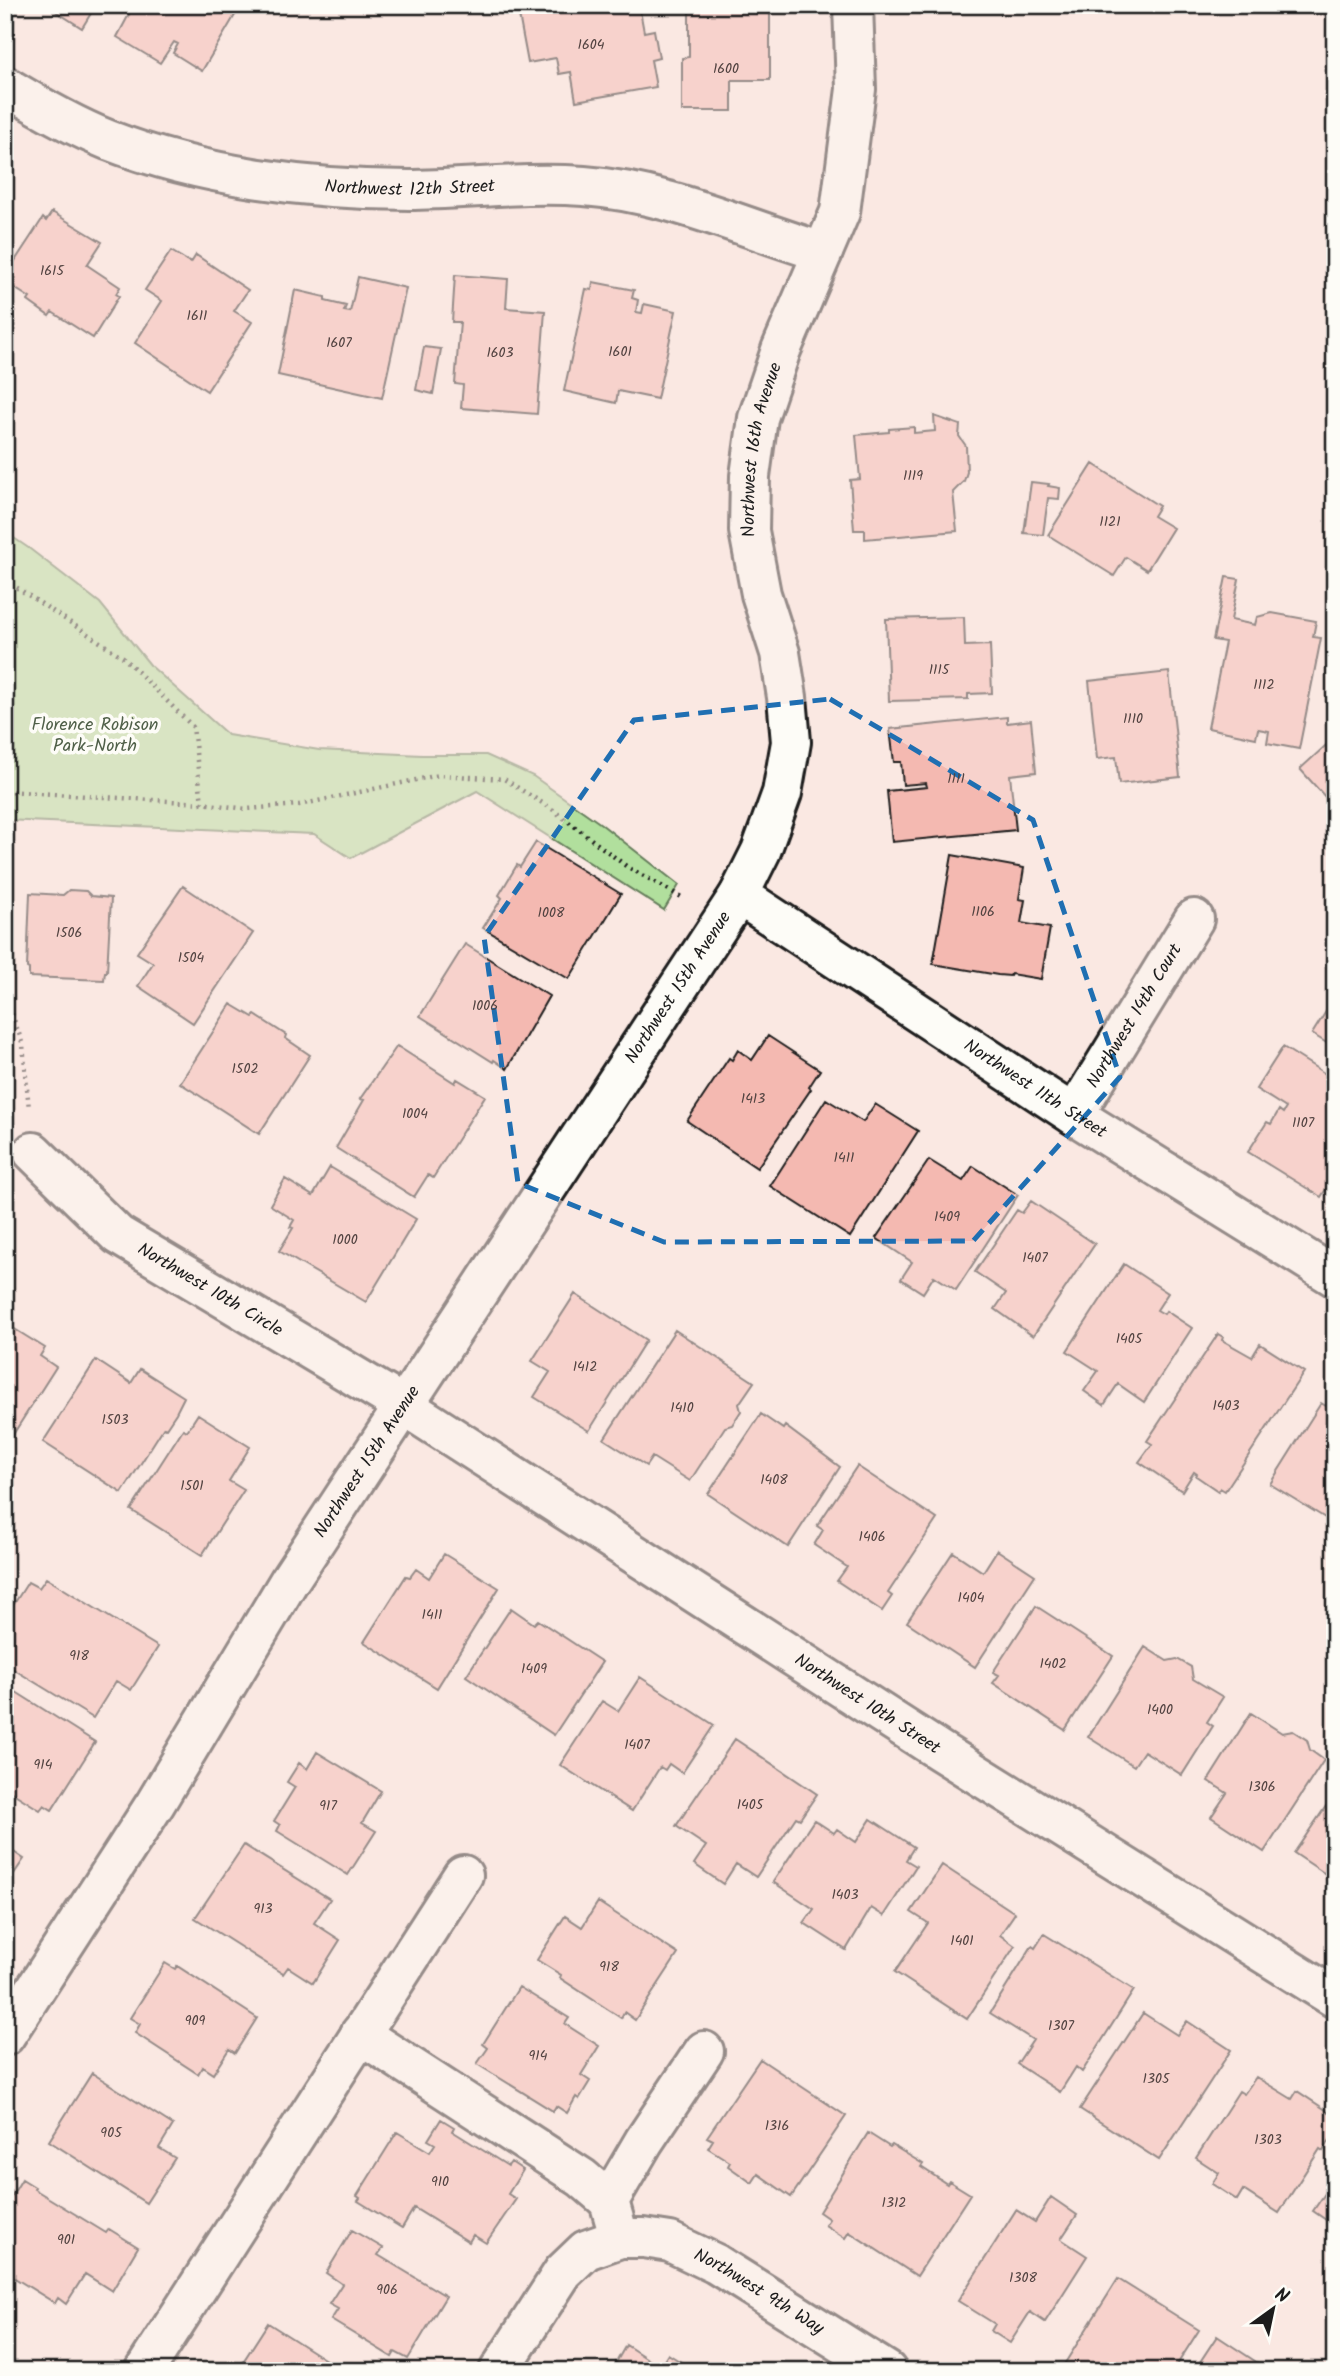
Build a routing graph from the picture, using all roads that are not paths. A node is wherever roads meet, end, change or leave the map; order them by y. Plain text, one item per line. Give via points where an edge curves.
1 (853, 5) edge
2 (5, 86) edge
3 (822, 252) junction
4 (730, 907) junction
5 (1194, 919) dead end
6 (1074, 1115) junction
7 (33, 1152) road end
8 (1335, 1277) edge
9 (403, 1405) junction
10 (463, 1875) dead end
11 (1335, 1998) edge
12 (360, 2034) junction
13 (5, 2036) edge
14 (704, 2051) dead end
15 (609, 2201) junction
16 (620, 2238) junction
17 (144, 2371) edge
18 (499, 2371) edge
19 (887, 2371) edge

1 - 3 street, Northwest 16th Avenue via 856,89 848,158 840,212
2 - 3 street, Northwest 12th Street via 108,139 161,158 223,172 359,189 582,186 633,191
3 - 4 street, Northwest 16th Avenue via 762,407 750,476 749,531 761,594 780,653 791,742 782,793 761,851
4 - 6 street, Northwest 11th Street
4 - 9 street, Northwest 15th Avenue
5 - 6 street, Northwest 14th Court
6 - 8 street, Northwest 11th Street
7 - 9 street, Northwest 10th Circle via 118,1235
9 - 11 street, Northwest 10th Street via 940,1751
9 - 13 street, Northwest 15th Avenue
10 - 12 street
12 - 15 street via 572,2171
12 - 17 street
14 - 15 street
15 - 16 street
16 - 18 street via 586,2250 563,2272
16 - 19 street, Northwest 9th Way via 670,2242 716,2264

